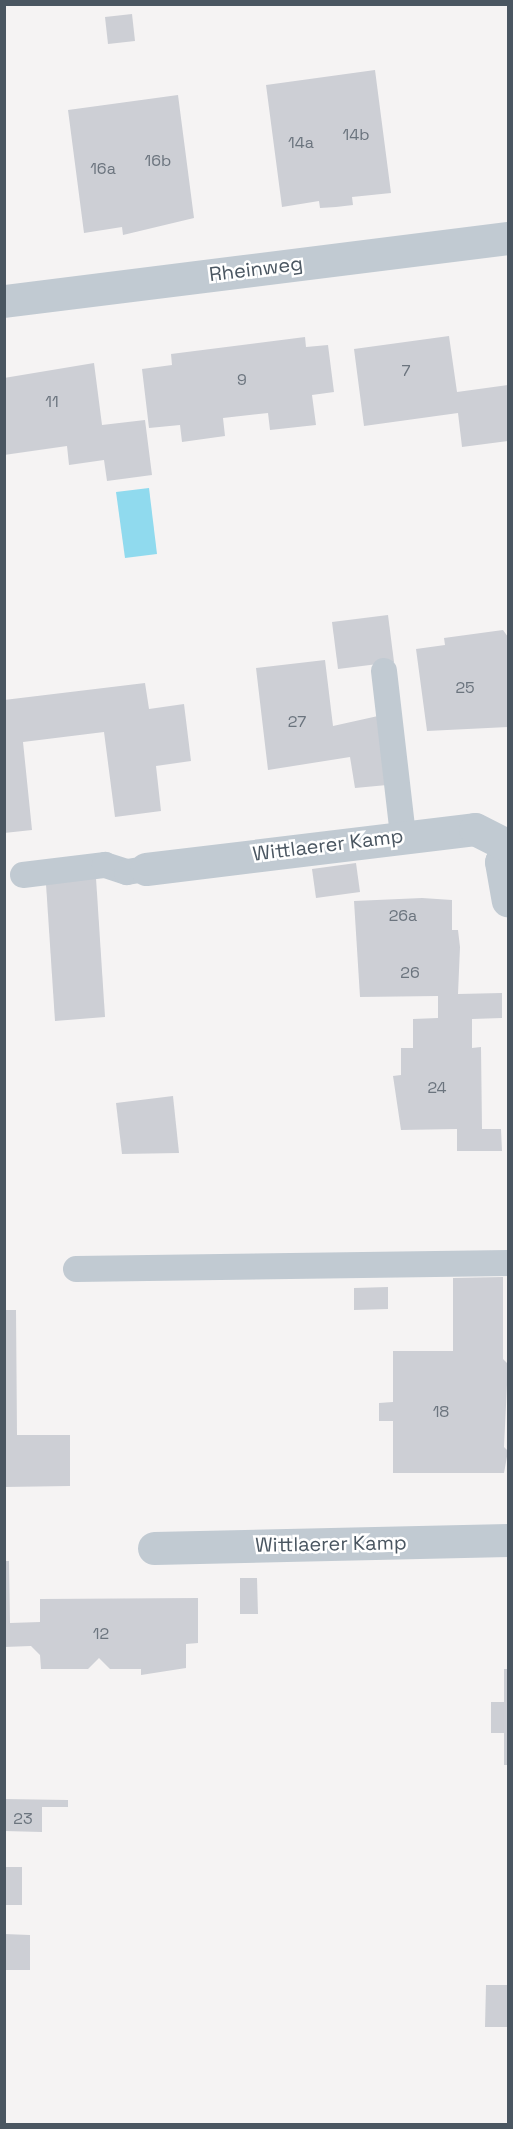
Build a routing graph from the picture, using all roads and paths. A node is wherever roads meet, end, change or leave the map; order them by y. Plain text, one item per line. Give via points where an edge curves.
1 (508, 238) edge
2 (4, 301) edge
3 (384, 671) dead end
4 (403, 835) junction
5 (508, 845) edge
6 (146, 869) joint
7 (23, 874) dead end
8 (508, 900) edge
9 (508, 1263) edge
10 (76, 1269) dead end
11 (508, 1540) edge
12 (154, 1548) dead end

1 - 2 street, Rheinweg
3 - 4 lane
4 - 5 street, Wittlaerer Kamp via 475,829
4 - 6 street, Wittlaerer Kamp
5 - 8 street, Wittlaerer Kamp via 501,879
6 - 7 lane via 127,872 105,865
9 - 10 lane
11 - 12 street, Wittlaerer Kamp

